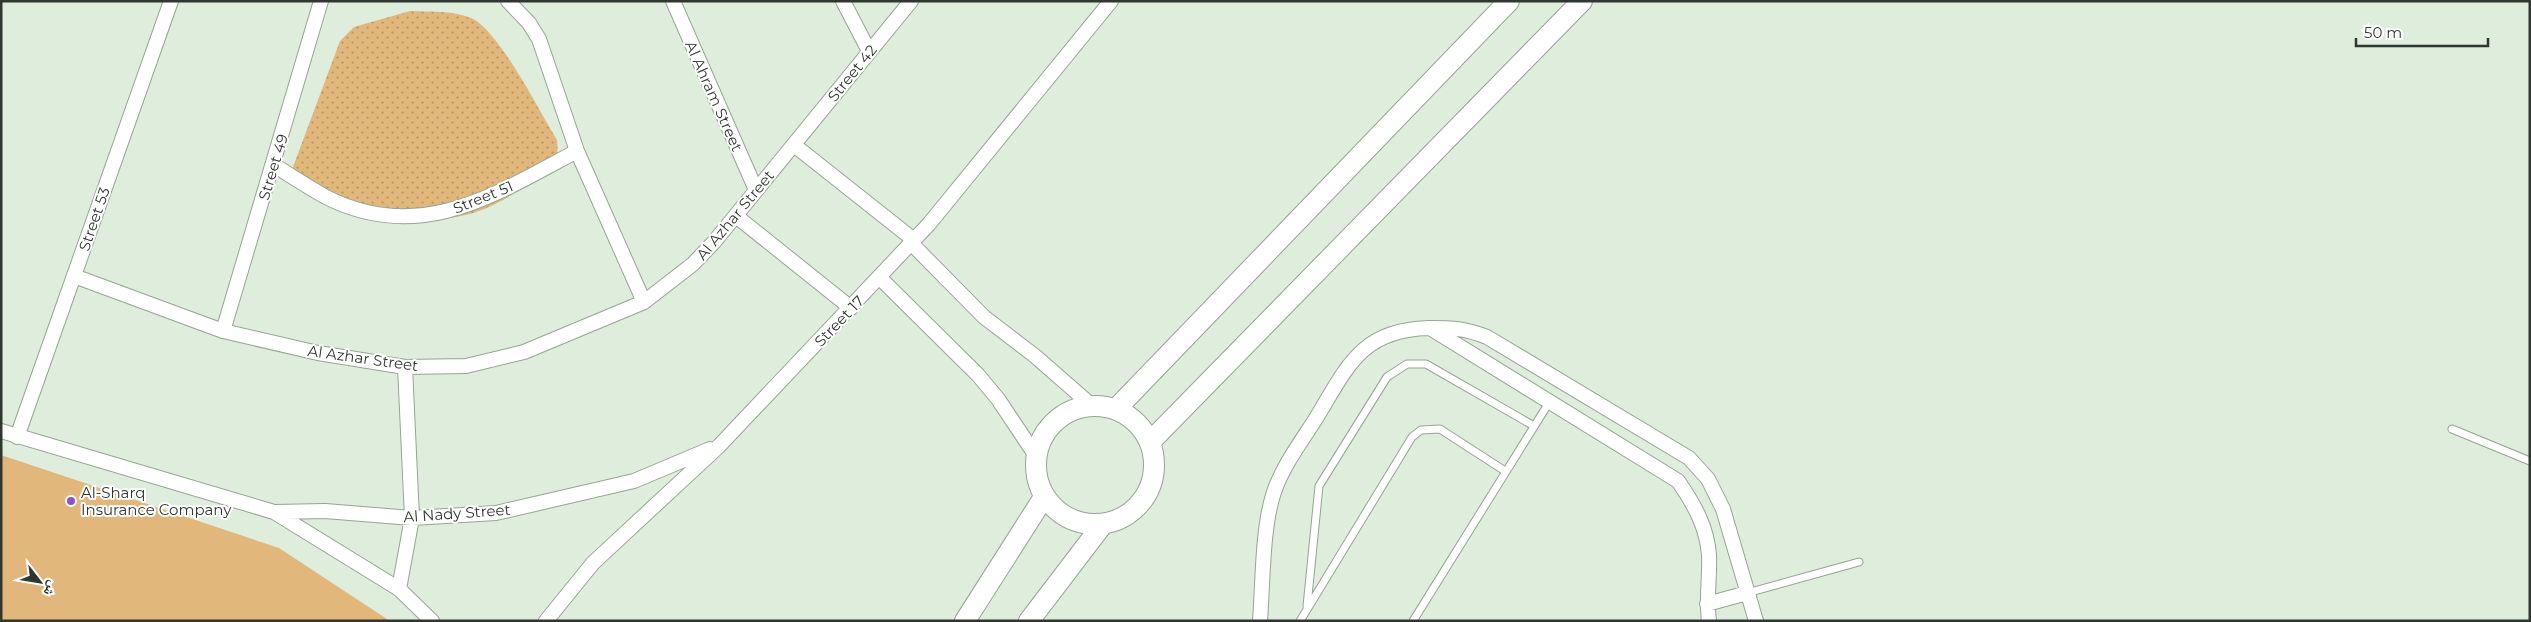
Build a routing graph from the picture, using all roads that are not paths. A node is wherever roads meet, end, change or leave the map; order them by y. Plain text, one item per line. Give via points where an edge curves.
1 (171, 1) edge
2 (321, 1) edge
3 (508, 1) edge
4 (673, 1) edge
5 (843, 1) edge
6 (911, 1) edge
7 (1111, 1) edge
8 (1509, 1) edge
9 (1582, 1) edge
10 (869, 51) junction
11 (794, 145) junction
12 (578, 151) junction
13 (274, 165) junction
14 (756, 190) junction
15 (736, 216) junction
16 (913, 241) junction
17 (74, 276) junction
18 (880, 278) junction
19 (644, 302) junction
20 (851, 308) junction
21 (1430, 328) junction
22 (222, 331) junction
23 (405, 367) junction
24 (1561, 381) junction
25 (1550, 400) junction
26 (1091, 406) junction
27 (1116, 409) junction
28 (1534, 426) junction
29 (2452, 430) dead end
30 (1, 431) edge
31 (17, 437) junction
32 (1150, 442) junction
33 (719, 446) junction
34 (1036, 456) junction
35 (2530, 461) edge
36 (1505, 471) junction
37 (1044, 497) junction
38 (274, 512) junction
39 (412, 518) junction
40 (1103, 524) junction
41 (1859, 562) dead end
42 (399, 589) junction
43 (1747, 593) junction
44 (1707, 604) junction
45 (1307, 606) junction
46 (432, 621) edge
47 (546, 621) edge
48 (965, 621) edge
49 (1029, 621) edge
50 (1260, 621) edge
51 (1300, 621) edge
52 (1413, 621) edge
53 (1709, 621) edge
54 (1756, 621) edge

1 - 17 street, Street 53
2 - 13 street, Street 49
3 - 12 street via 530,22 539,39
4 - 14 street, Al Ahram Street
5 - 10 street
6 - 10 street, Street 42
7 - 16 street, Street 17
8 - 27 main road
9 - 32 main road
10 - 11 street, Street 42
11 - 14 street, Al Azhar Street
11 - 16 street
12 - 13 street, Street 51 via 464,208 409,216 353,208 327,197
12 - 19 street
13 - 22 street, Street 49
14 - 15 street, Al Azhar Street
15 - 19 street, Al Azhar Street via 693,264
15 - 20 street
16 - 18 street, Street 17
16 - 26 street via 984,317 1035,356
17 - 22 street, Al Azhar Street
17 - 31 street, Street 53
18 - 20 street, Street 17
18 - 34 street via 978,375
19 - 23 street, Al Azhar Street via 524,352 466,366
20 - 33 street, Street 17
21 - 24 street via 1464,328 1480,334
21 - 25 street
21 - 50 street via 1394,331 1362,350 1341,377 1284,469 1268,516
22 - 23 street, Al Azhar Street via 318,353
23 - 39 street
24 - 25 street
24 - 43 street via 1689,458 1723,509
25 - 28 lane
25 - 44 street via 1678,481 1705,528 1709,554
26 - 27 main road
26 - 34 main road via 1078,408 1055,421 1046,431
27 - 32 main road via 1137,422
28 - 36 lane
28 - 45 lane via 1426,364 1407,364 1387,377 1319,486
29 - 35 lane
30 - 31 street, Al Nady Street
31 - 38 street, Al Nady Street
32 - 40 main road via 1154,454 1153,478 1144,500 1126,516
33 - 39 street, Al Nady Street via 634,481 542,503 496,513
33 - 47 street, Street 17 via 593,563
34 - 37 main road via 1036,477
36 - 45 lane via 1440,429 1422,430 1412,437 1399,456
36 - 52 lane
37 - 40 main road via 1055,510 1070,519 1086,524
37 - 48 main road
38 - 39 street, Al Nady Street via 325,511
38 - 42 street, Al Nady Street
39 - 42 street
40 - 49 main road
41 - 43 lane
42 - 46 street, Al Nady Street
43 - 44 street
43 - 54 street
44 - 53 street
45 - 51 lane

